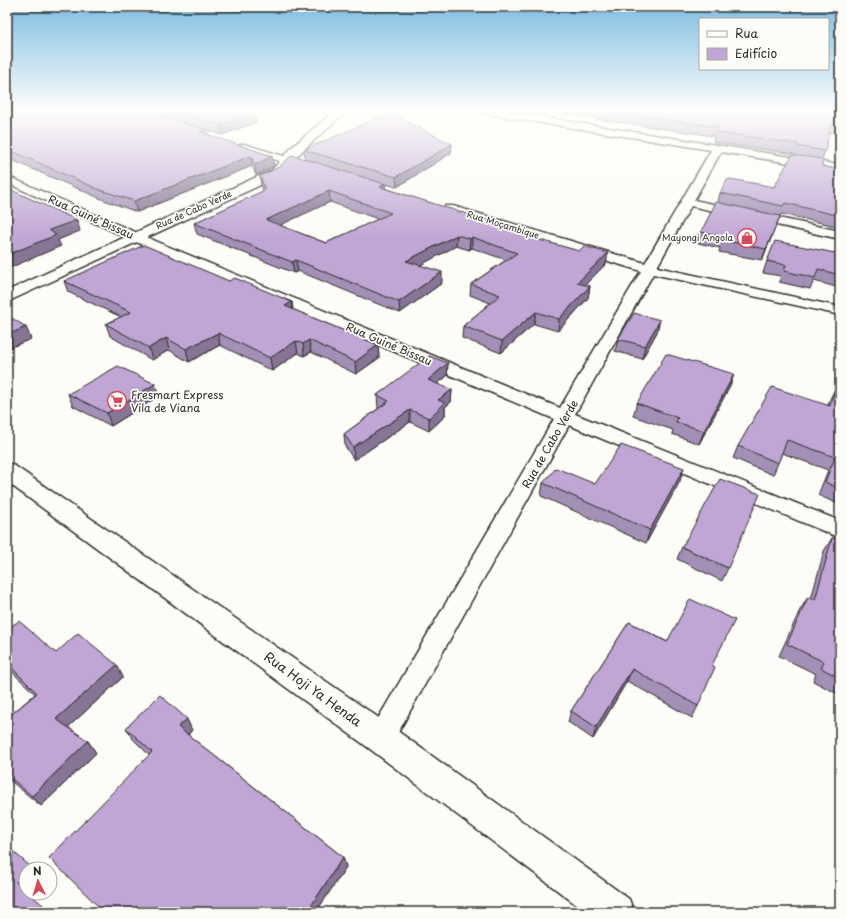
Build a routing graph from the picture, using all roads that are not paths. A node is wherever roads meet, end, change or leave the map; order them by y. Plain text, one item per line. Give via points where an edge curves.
1 (263, 153) edge
2 (293, 153) edge
3 (715, 153) edge
4 (748, 153) edge
5 (287, 160) junction
6 (840, 168) edge
7 (317, 169) edge
8 (7, 178) edge
9 (687, 202) junction
10 (437, 205) edge
11 (840, 235) edge
12 (134, 237) junction
13 (649, 268) junction
14 (7, 297) edge
15 (840, 312) edge
16 (564, 418) junction
17 (7, 471) edge
18 (840, 530) edge
19 (381, 738) junction
20 (616, 912) edge

1 - 5 street
2 - 5 main road, Rua de Cabo Verde
3 - 9 street, Rua de Cabo Verde
4 - 6 street
5 - 7 street
5 - 12 main road, Rua de Cabo Verde via 276,174
8 - 12 street, Rua Guiné Bissau via 56,203
9 - 11 street
9 - 13 street, Rua de Cabo Verde
10 - 13 street, Rua Moçambique
12 - 14 main road, Rua de Cabo Verde
12 - 16 street, Rua Guiné Bissau
13 - 15 street, Rua Moçambique
13 - 16 street, Rua de Cabo Verde
16 - 18 street, Rua Guiné Bissau
16 - 19 street, Rua de Cabo Verde
17 - 19 main road, Rua Hoji Ya Henda
19 - 20 main road, Rua Hoji Ya Henda

